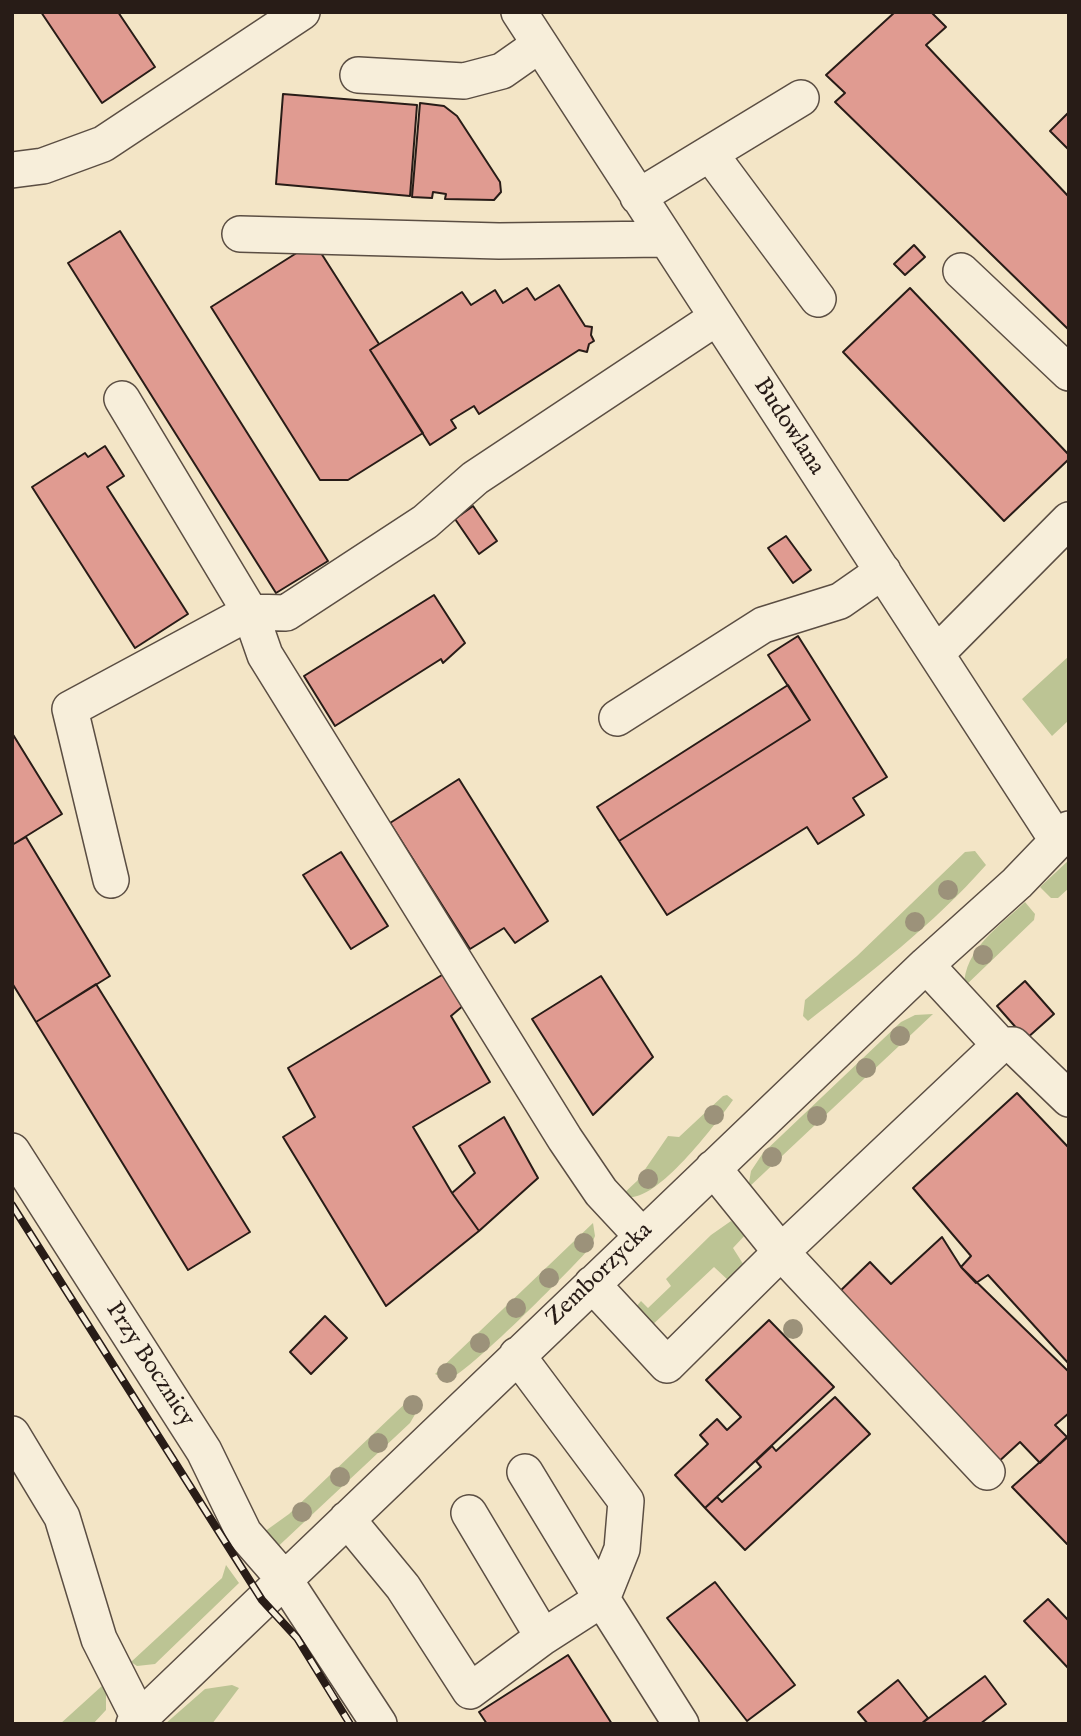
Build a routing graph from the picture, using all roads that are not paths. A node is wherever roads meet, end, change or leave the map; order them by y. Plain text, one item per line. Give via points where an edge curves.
1 (302, 12) edge
2 (519, 12) edge
3 (539, 45) junction
4 (358, 75) dead end
5 (800, 98) dead end
6 (711, 155) junction
7 (12, 170) edge
8 (638, 197) junction
9 (240, 234) dead end
10 (664, 239) junction
11 (961, 271) dead end
12 (818, 299) dead end
13 (716, 318) junction
14 (1069, 373) edge
15 (121, 399) dead end
16 (1069, 520) edge
17 (883, 571) junction
18 (250, 611) junction
19 (937, 653) junction
20 (617, 718) dead end
21 (1063, 835) edge
22 (110, 880) dead end
23 (926, 965) junction
24 (1000, 1045) junction
25 (1069, 1099) edge
26 (12, 1151) edge
27 (713, 1168) junction
28 (642, 1236) junction
29 (781, 1252) junction
30 (592, 1284) junction
31 (517, 1354) junction
32 (12, 1434) edge
33 (525, 1472) dead end
34 (987, 1472) dead end
35 (469, 1513) dead end
36 (347, 1519) junction
37 (284, 1579) junction
38 (602, 1599) junction
39 (543, 1637) junction
40 (136, 1721) edge
41 (379, 1724) edge
42 (681, 1724) edge

1 - 7 street via 103,144 43,166
2 - 3 street, Budowlana
3 - 4 street via 502,71 464,81
3 - 8 street, Budowlana
5 - 6 street
6 - 8 street
6 - 12 street
8 - 10 street, Budowlana
9 - 10 street via 499,241
10 - 13 street, Budowlana
11 - 14 street
13 - 17 street, Budowlana
13 - 18 street via 475,478 425,522 286,612
15 - 18 street
16 - 19 street
17 - 19 street, Budowlana
17 - 20 street via 839,601 763,625
18 - 22 street via 71,709
18 - 28 street via 265,655 565,1139 601,1192
19 - 21 street, Budowlana
21 - 23 street, Zemborzycka
23 - 24 street
23 - 27 street, Zemborzycka
24 - 25 street via 1013,1045
24 - 29 street
26 - 37 street, Przy Bocznicy via 204,1451 244,1532
27 - 28 street, Zemborzycka
27 - 29 street
28 - 30 street, Zemborzycka
29 - 30 street via 667,1365
29 - 34 street
30 - 31 street, Zemborzycka
31 - 36 street, Zemborzycka
31 - 38 street via 626,1501 622,1549
32 - 40 street via 62,1517 99,1639
33 - 38 street
35 - 39 street
36 - 37 street, Zemborzycka
36 - 39 street via 403,1587 470,1691
37 - 40 street, Zemborzycka
37 - 41 street, Przy Bocznicy
38 - 39 street
38 - 42 street

